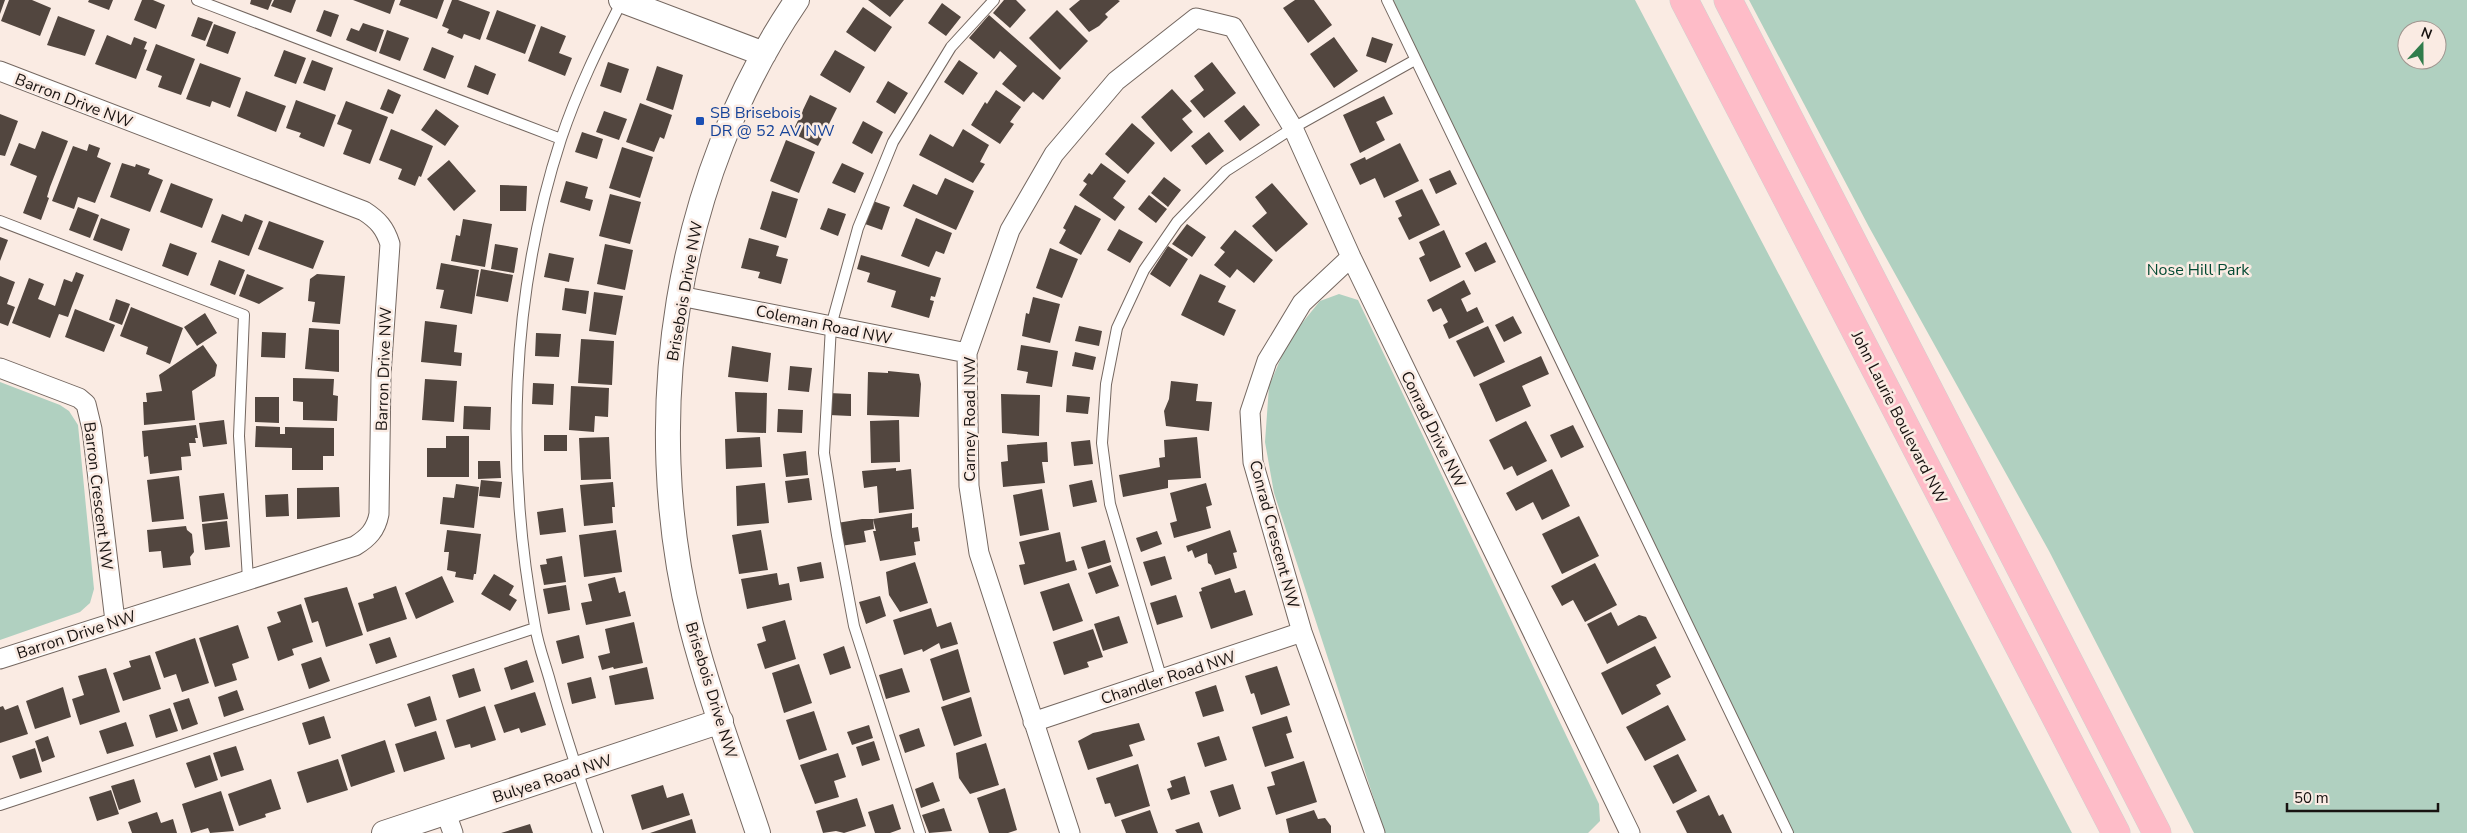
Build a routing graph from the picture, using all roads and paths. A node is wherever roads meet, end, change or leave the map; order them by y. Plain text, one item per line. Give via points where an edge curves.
1 (197, 0) edge
2 (622, 0) edge
3 (797, 0) edge
4 (994, 0) edge
5 (1386, 0) edge
6 (1684, 0) edge
7 (1728, 0) edge
8 (1233, 27) joint
9 (764, 54) junction
10 (1415, 60) junction
11 (0, 71) edge
12 (1293, 128) junction
13 (562, 139) junction
14 (0, 221) edge
15 (1352, 257) junction
16 (680, 296) junction
17 (831, 326) junction
18 (967, 353) junction
19 (0, 368) edge
20 (248, 579) junction
21 (115, 621) junction
22 (535, 628) junction
23 (1302, 632) junction
24 (0, 659) edge
25 (1162, 680) junction
26 (720, 721) junction
27 (1033, 722) junction
28 (578, 769) junction
29 (0, 805) edge
30 (450, 823) edge
31 (1626, 832) edge
32 (384, 833) edge
33 (598, 833) edge
34 (758, 833) edge
35 (920, 833) edge
36 (1070, 833) edge
37 (1375, 833) edge
38 (1788, 833) edge
39 (2116, 833) edge
40 (2157, 833) edge

1 - 13 lane
2 - 9 street
2 - 13 lane via 586,76
3 - 9 street, Brisebois Drive NW
4 - 17 lane via 951,47 892,142 858,228
5 - 10 lane
6 - 39 main road, John Laurie Boulevard NW
7 - 40 main road
8 - 12 street, Conrad Drive NW
8 - 18 street, Carney Road NW via 1196,18 1116,81 1054,154 1010,230
9 - 16 street, Brisebois Drive NW via 748,83 713,166 699,209
10 - 12 lane
10 - 38 lane
11 - 20 street, Barron Drive NW via 364,211 376,218 386,230 390,244 381,375 380,496 376,527 355,546
12 - 15 street, Conrad Drive NW
12 - 25 lane via 1226,171 1177,222 1144,270 1117,328 1106,384 1102,443 1110,504
13 - 22 lane via 542,210 525,291 517,368 516,453 522,538
14 - 20 lane via 244,315 239,436
15 - 23 street, Conrad Crescent NW via 1302,303 1267,361 1250,412 1253,462
15 - 31 street, Conrad Drive NW
16 - 17 street, Coleman Road NW
16 - 26 street, Brisebois Drive NW via 670,366 668,458 676,540 691,623
17 - 18 street, Coleman Road NW
17 - 35 lane via 824,453 837,535 854,626
18 - 27 street, Carney Road NW via 969,486 979,553
19 - 21 street, Barron Crescent NW via 86,404 92,430
20 - 21 street, Barron Drive NW
21 - 24 street, Barron Drive NW
22 - 28 lane
22 - 29 lane
23 - 25 street, Chandler Road NW
23 - 37 street, Conrad Crescent NW
25 - 27 street, Chandler Road NW
26 - 28 street, Bulyea Road NW
26 - 34 street, Brisebois Drive NW
27 - 36 street, Carney Road NW
28 - 30 street, Bulyea Road NW
28 - 33 lane
30 - 32 street, Bulyea Road NW

